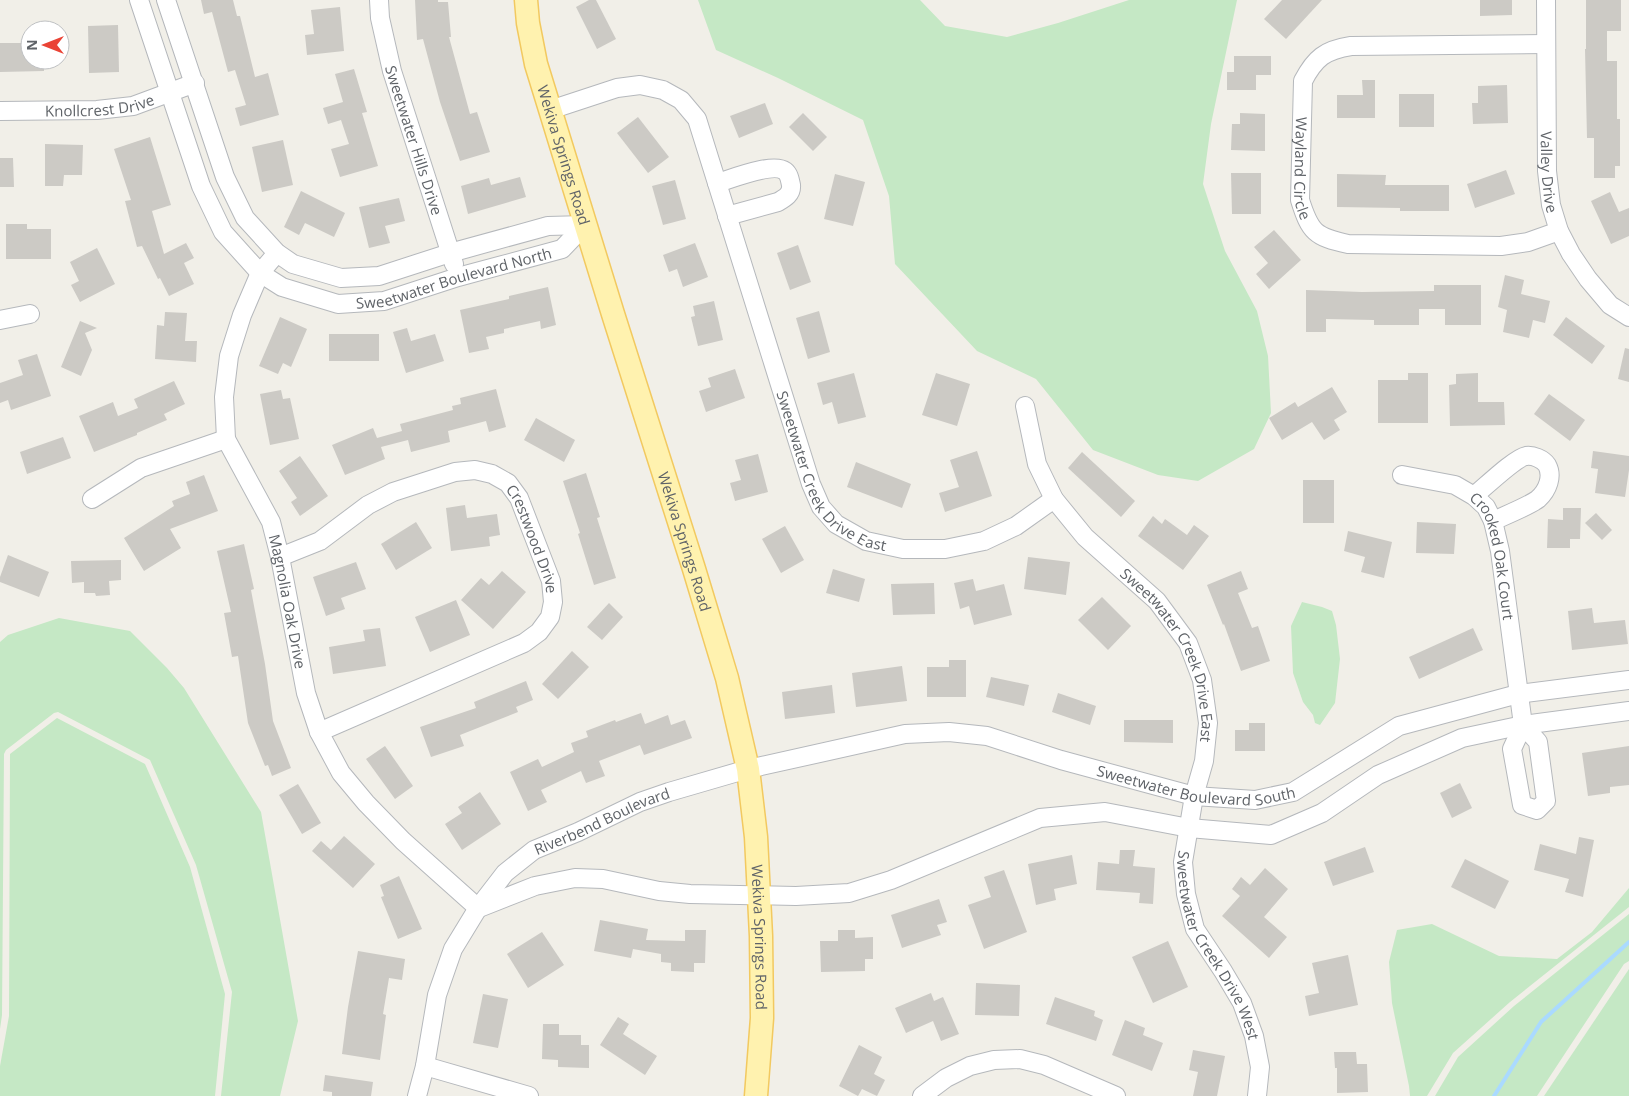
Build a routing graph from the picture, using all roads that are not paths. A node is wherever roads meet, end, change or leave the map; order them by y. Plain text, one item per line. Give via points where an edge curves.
1 (139, 0) edge
2 (166, 0) edge
3 (379, 0) edge
4 (526, 0) edge
5 (1546, 0) edge
6 (1546, 44) junction
7 (195, 83) junction
8 (170, 91) junction
9 (550, 110) junction
10 (0, 111) edge
11 (717, 183) junction
12 (727, 216) junction
13 (585, 225) junction
14 (1559, 231) junction
15 (277, 253) junction
16 (450, 253) junction
17 (260, 273) junction
18 (458, 278) junction
19 (30, 314) dead end
20 (1629, 317) edge
21 (0, 320) edge
22 (1025, 406) dead end
23 (226, 439) junction
24 (1402, 475) dead end
25 (1474, 496) junction
26 (92, 499) dead end
27 (1054, 500) junction
28 (1493, 521) junction
29 (280, 557) junction
30 (1629, 680) edge
31 (1518, 694) junction
32 (1629, 710) edge
33 (1522, 725) junction
34 (319, 732) junction
35 (748, 769) junction
36 (1194, 796) junction
37 (1189, 828) junction
38 (760, 895) junction
39 (478, 908) junction
40 (424, 1066) junction
41 (417, 1096) edge
42 (529, 1096) edge
43 (756, 1096) edge
44 (922, 1096) edge
45 (1116, 1096) edge
46 (1257, 1096) edge

1 - 8 street, Sweetwater Boulevard North
2 - 7 street, Sweetwater Boulevard North
3 - 16 street, Sweetwater Hills Drive via 392,71
4 - 9 main road, Wekiva Springs Road via 536,64
5 - 6 street, Valley Drive
6 - 14 street, Valley Drive via 1547,171 1551,205
6 - 14 street, Wayland Circle via 1351,46 1322,54 1310,66 1303,81 1300,200 1313,230 1326,240 1348,244 1501,246 1528,242
7 - 8 street, Knollcrest Drive
7 - 15 street, Sweetwater Boulevard North via 225,177 245,218
8 - 10 street, Knollcrest Drive via 132,106 97,110
8 - 17 street, Sweetwater Boulevard North via 201,186 223,232
9 - 11 street, Sweetwater Creek Drive East via 617,88 640,85 662,90 681,100 696,119
9 - 13 main road, Wekiva Springs Road
11 - 12 street, Sweetwater Creek Drive East
11 - 12 street via 773,168 780,168 789,175 791,189 784,199
12 - 27 street, Sweetwater Creek Drive East via 811,484 821,507 836,524 866,541 903,549 945,549 984,541 1016,526
13 - 16 street, Sweetwater Boulevard North via 548,226
13 - 18 street, Sweetwater Boulevard North via 562,249
13 - 35 main road, Wekiva Springs Road via 727,678
14 - 20 street, Valley Drive via 1571,254 1610,305
15 - 16 street, Sweetwater Boulevard North via 293,264 341,278 379,276
15 - 17 street, Magnolia Oak Drive
16 - 18 street, Sweetwater Hills Drive
17 - 18 street, Sweetwater Boulevard North via 282,287 338,304 384,301
17 - 23 street, Magnolia Oak Drive via 229,356 224,397
19 - 21 street
22 - 27 street via 1037,464
23 - 26 street via 141,468
23 - 29 street, Magnolia Oak Drive via 271,522
24 - 25 street, Crooked Oak Court via 1456,485
25 - 28 street, Crooked Oak Court via 1486,507
25 - 28 street via 1525,456 1546,462 1550,473 1547,487 1538,499
27 - 36 street, Sweetwater Creek Drive East via 1085,537 1157,601 1188,643 1202,680 1208,723 1204,761
28 - 31 street, Crooked Oak Court via 1500,551
29 - 34 street, Magnolia Oak Drive via 306,693
29 - 34 street, Crestwood Drive via 320,541 368,505 393,492 455,472 475,470 492,474 508,483 519,498 551,582 553,602 550,617 539,632 524,643
30 - 31 street, Sweetwater Boulevard South
31 - 33 street, Crooked Oak Court
31 - 36 street, Sweetwater Boulevard South via 1399,726 1293,792 1255,800
32 - 33 street
33 - 37 street via 1462,738 1378,776 1322,813 1271,835
34 - 39 street, Magnolia Oak Drive via 341,773 366,802 402,841
35 - 36 street, Sweetwater Boulevard South via 904,734 948,732 987,736
35 - 38 main road, Wekiva Springs Road
35 - 39 street, Riverbend Boulevard via 640,802 534,850 505,873
36 - 37 street, Sweetwater Creek Drive West
37 - 38 street via 1105,812 1040,818 891,880 849,893
37 - 46 street, Sweetwater Creek Drive West via 1184,862 1190,911 1195,929 1242,1003 1254,1036 1260,1067
38 - 39 street via 690,894 603,879 575,878 535,886
38 - 43 main road, Wekiva Springs Road via 762,1018
39 - 40 street, Riverbend Boulevard via 453,949 437,995
40 - 41 street, Riverbend Boulevard
40 - 42 street
44 - 45 street via 946,1078 970,1066 994,1060 1020,1059 1044,1065

